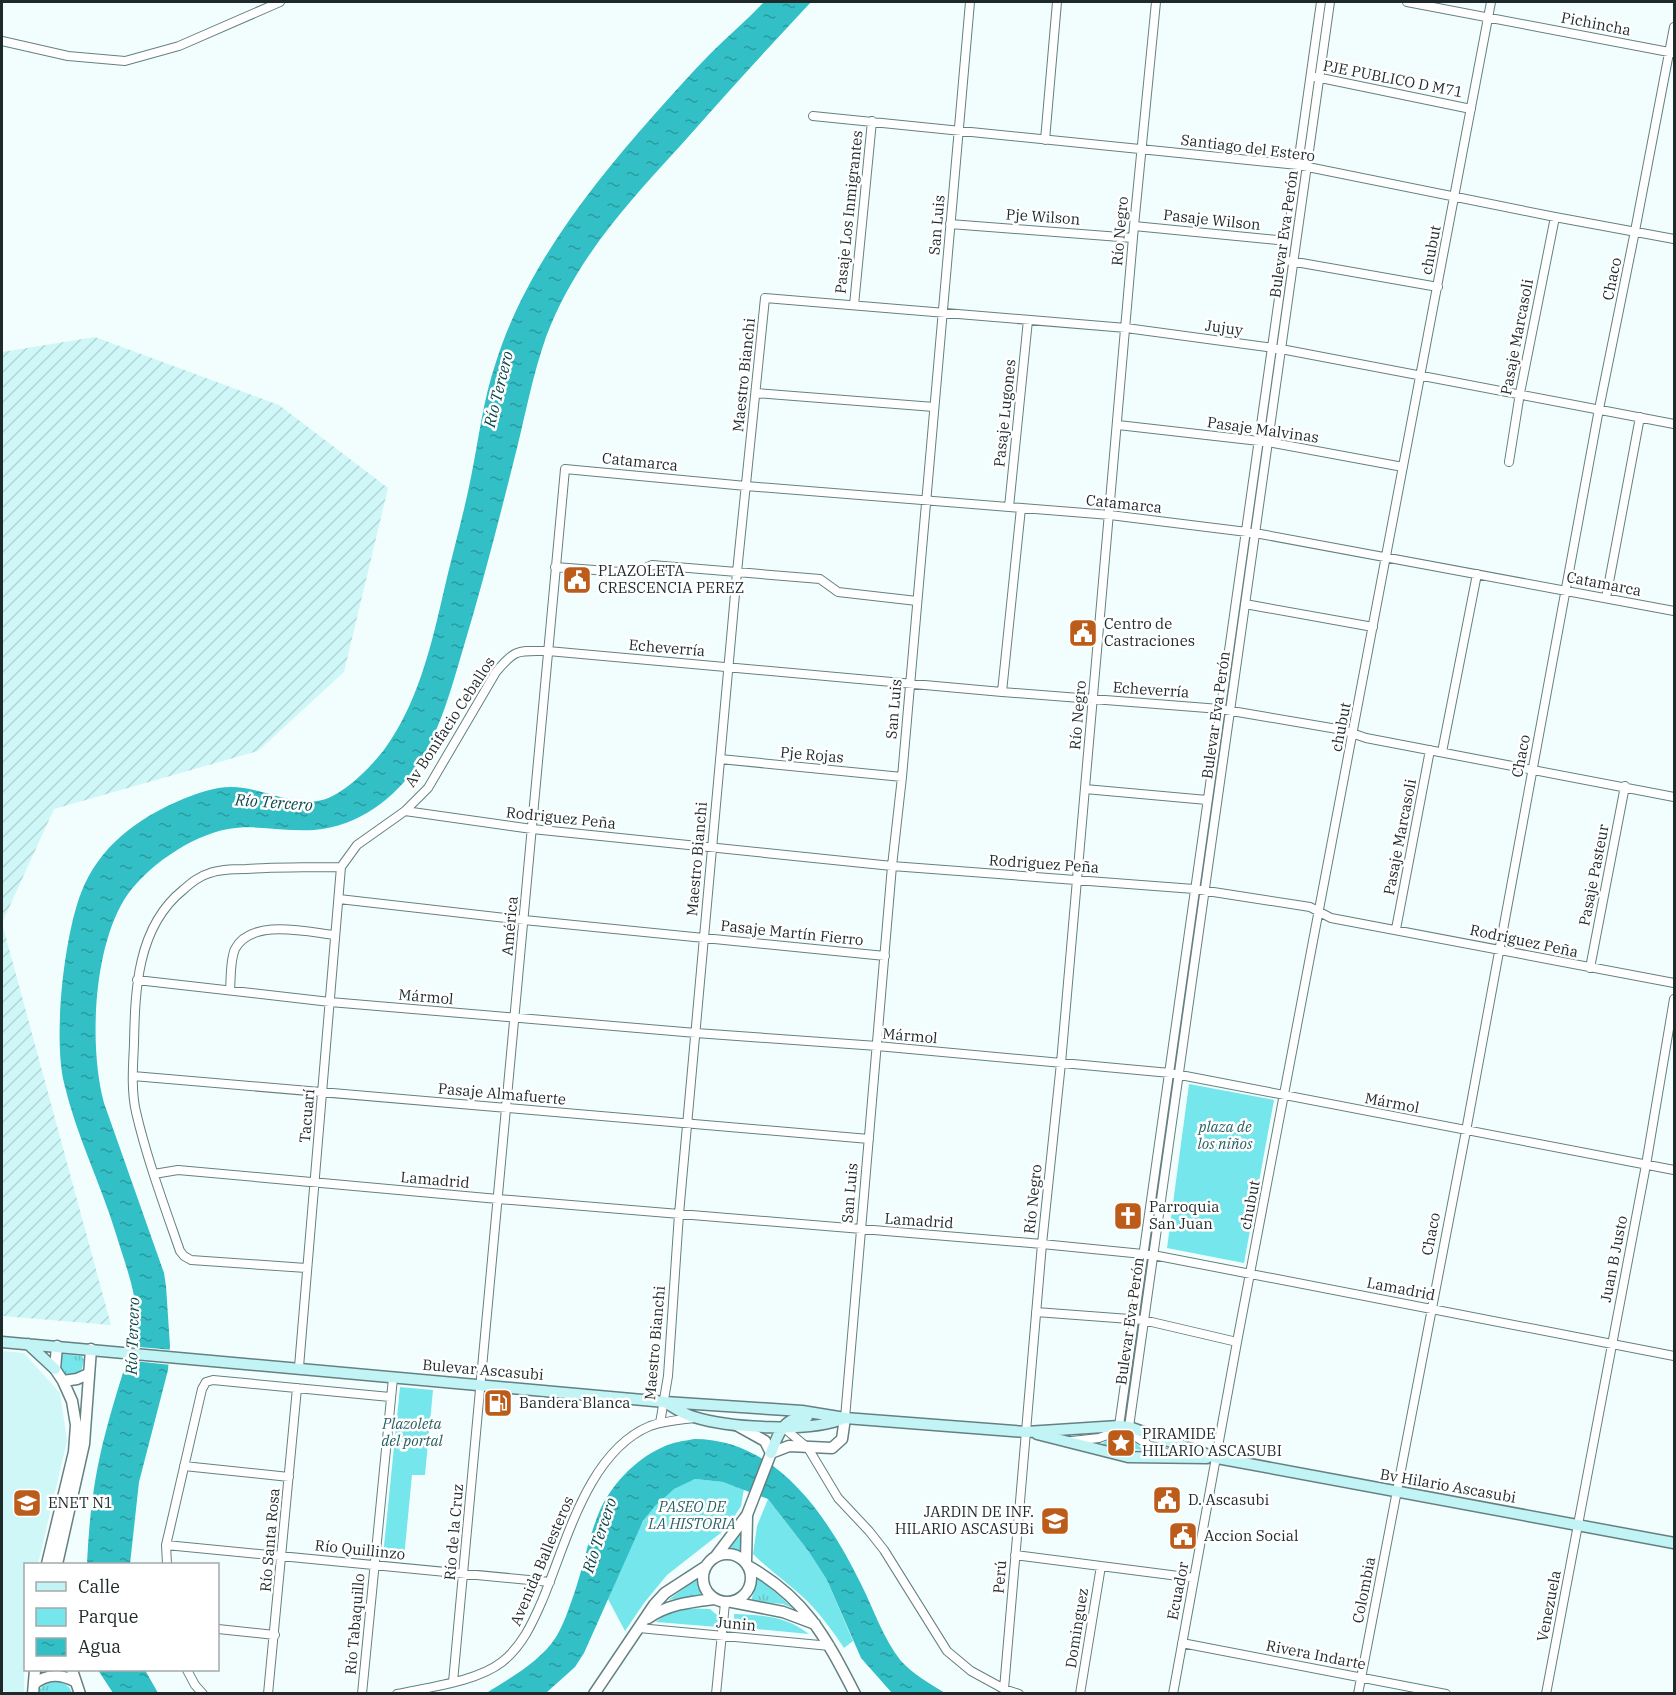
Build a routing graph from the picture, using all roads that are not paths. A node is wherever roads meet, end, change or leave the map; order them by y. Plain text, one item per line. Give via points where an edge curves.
1 (280, 2) edge
2 (970, 2) edge
3 (1057, 2) edge
4 (1156, 2) edge
5 (1321, 2) edge
6 (1330, 2) edge
7 (1407, 2) edge
8 (1491, 2) edge
9 (1488, 18) junction
10 (1674, 27) edge
11 (2, 41) edge
12 (1672, 52) edge
13 (1315, 77) junction
14 (1471, 109) junction
15 (813, 116) dead end
16 (872, 121) junction
17 (958, 131) junction
18 (1045, 140) junction
19 (1142, 148) junction
20 (1302, 166) junction
21 (1454, 197) junction
22 (1554, 217) junction
23 (950, 224) junction
24 (1134, 226) junction
25 (1635, 231) junction
26 (1133, 238) junction
27 (1674, 239) edge
28 (1287, 241) junction
29 (1289, 261) junction
30 (1438, 287) junction
31 (765, 298) joint
32 (854, 305) junction
33 (942, 312) junction
34 (1028, 320) junction
35 (1126, 328) junction
36 (1276, 349) junction
37 (1421, 376) junction
38 (756, 393) junction
39 (1520, 393) junction
40 (934, 407) junction
41 (1599, 409) junction
42 (1640, 417) junction
43 (1674, 424) edge
44 (1118, 425) junction
45 (1263, 441) junction
46 (1509, 462) dead end
47 (1404, 467) junction
48 (565, 469) joint
49 (746, 486) junction
50 (926, 501) junction
51 (1009, 507) junction
52 (1021, 508) junction
53 (1110, 514) junction
54 (1251, 532) junction
55 (1386, 557) junction
56 (555, 567) junction
57 (737, 572) junction
58 (1477, 574) junction
59 (1566, 590) junction
60 (1606, 598) junction
61 (917, 601) junction
62 (1245, 604) junction
63 (1674, 611) edge
64 (1373, 627) junction
65 (548, 651) junction
66 (729, 667) junction
67 (910, 684) junction
68 (1002, 692) junction
69 (1093, 699) junction
70 (1220, 709) junction
71 (1230, 710) junction
72 (1354, 733) junction
73 (1430, 750) junction
74 (1442, 752) junction
75 (720, 759) junction
76 (1532, 770) junction
77 (902, 777) junction
78 (1625, 786) junction
79 (1085, 789) junction
80 (1674, 797) edge
81 (1207, 800) junction
82 (405, 811) junction
83 (532, 829) junction
84 (712, 848) junction
85 (892, 866) junction
86 (341, 867) junction
87 (1077, 881) junction
88 (1194, 889) junction
89 (1204, 890) junction
90 (339, 899) junction
91 (1320, 911) junction
92 (524, 920) junction
93 (1396, 929) junction
94 (335, 935) junction
95 (704, 938) junction
96 (1499, 949) junction
97 (885, 956) junction
98 (1590, 968) junction
99 (136, 980) junction
100 (1674, 983) edge
101 (230, 990) junction
102 (1674, 999) edge
103 (330, 1002) junction
104 (515, 1018) junction
105 (696, 1033) junction
106 (877, 1046) junction
107 (1061, 1063) junction
108 (1174, 1074) junction
109 (133, 1076) junction
110 (322, 1092) junction
111 (1285, 1096) junction
112 (506, 1108) junction
113 (687, 1124) junction
114 (1466, 1131) junction
115 (869, 1138) junction
116 (1646, 1164) junction
117 (1674, 1170) edge
118 (154, 1174) junction
119 (315, 1183) junction
120 (498, 1199) junction
121 (679, 1214) junction
122 (860, 1230) junction
123 (1042, 1244) junction
124 (1143, 1255) junction
125 (1153, 1255) junction
126 (306, 1268) junction
127 (1250, 1273) junction
128 (1430, 1309) junction
129 (1036, 1311) junction
130 (1143, 1320) junction
131 (1133, 1321) junction
132 (2, 1342) edge
133 (1237, 1342) junction
134 (1612, 1343) junction
135 (28, 1344) junction
136 (57, 1346) junction
137 (91, 1349) junction
138 (1674, 1356) edge
139 (298, 1367) junction
140 (55, 1370) junction
141 (88, 1374) junction
142 (393, 1377) junction
143 (63, 1381) junction
144 (482, 1385) junction
145 (297, 1388) junction
146 (390, 1397) junction
147 (665, 1402) junction
148 (825, 1414) junction
149 (695, 1418) junction
150 (845, 1418) junction
151 (660, 1423) junction
152 (735, 1425) junction
153 (784, 1427) junction
154 (1124, 1427) junction
155 (1026, 1432) junction
156 (1066, 1442) junction
157 (808, 1448) junction
158 (771, 1453) junction
159 (1177, 1458) junction
160 (1217, 1458) junction
161 (184, 1466) junction
162 (289, 1477) junction
163 (1396, 1491) junction
164 (747, 1515) junction
165 (1579, 1524) junction
166 (1674, 1543) edge
167 (166, 1545) junction
168 (1015, 1555) junction
169 (282, 1556) junction
170 (716, 1556) junction
171 (47, 1563) edge
172 (57, 1563) edge
173 (167, 1563) edge
174 (747, 1564) junction
175 (374, 1566) junction
176 (1101, 1566) junction
177 (705, 1567) junction
178 (463, 1574) junction
179 (1194, 1578) junction
180 (550, 1582) junction
181 (724, 1601) junction
182 (642, 1624) junction
183 (816, 1624) junction
184 (219, 1629) edge
185 (275, 1635) junction
186 (722, 1636) junction
187 (1182, 1643) junction
188 (830, 1646) junction
189 (35, 1671) edge
190 (72, 1671) edge
191 (188, 1671) edge
192 (1361, 1677) junction
193 (453, 1682) junction
194 (78, 1688) edge
195 (33, 1689) edge
196 (1004, 1689) junction
197 (203, 1694) edge
198 (268, 1694) edge
199 (362, 1694) edge
200 (397, 1694) edge
201 (594, 1694) edge
202 (716, 1694) edge
203 (855, 1694) edge
204 (1019, 1694) edge
205 (1080, 1694) edge
206 (1173, 1694) edge
207 (1358, 1694) edge
208 (1446, 1694) edge
209 (1546, 1694) edge

1 - 11 street via 179,46 125,61 68,56
2 - 17 street, San Luis
3 - 18 street
4 - 19 street, Río Negro
5 - 13 street, Bulevar Eva Perón
6 - 13 street, Bulevar Eva Perón
7 - 9 street, Pichincha
8 - 9 street, chubut
9 - 12 street, Pichincha
9 - 14 street, chubut
10 - 12 street, Chaco
12 - 25 street, Chaco
13 - 14 street, PJE PUBLICO D M71
13 - 20 street, Bulevar Eva Perón
14 - 21 street, chubut
15 - 16 street, Santiago del Estero
16 - 17 street, Santiago del Estero
16 - 32 street, Pasaje Los Inmigrantes
17 - 18 street, Santiago del Estero
17 - 23 street, San Luis
18 - 19 street, Santiago del Estero
19 - 20 street, Santiago del Estero
19 - 24 street, Río Negro
20 - 21 street, Santiago del Estero
20 - 28 street, Bulevar Eva Perón
20 - 29 street, Bulevar Eva Perón
21 - 22 street, Santiago del Estero
21 - 30 street, chubut
22 - 25 street, Santiago del Estero
22 - 39 street, Pasaje Marcasoli
23 - 26 street, Pje Wilson
23 - 33 street, San Luis
24 - 26 street, Río Negro
24 - 28 street, Pasaje Wilson
25 - 27 street, Santiago del Estero
25 - 41 street, Chaco
26 - 35 street, Río Negro
28 - 29 street, Bulevar Eva Perón
29 - 30 street
29 - 36 street, Bulevar Eva Perón
30 - 37 street, chubut
31 - 32 street, Jujuy
31 - 38 street, Maestro Bianchi
32 - 33 street, Jujuy
33 - 34 street, Jujuy
33 - 40 street, San Luis
34 - 35 street, Jujuy
34 - 51 street, Pasaje Lugones
35 - 36 street, Jujuy
35 - 44 street, Río Negro
36 - 37 street, Jujuy
36 - 45 street, Bulevar Eva Perón
37 - 39 street, Jujuy
37 - 47 street, chubut
38 - 40 street
38 - 49 street, Maestro Bianchi
39 - 41 street, Jujuy
39 - 46 street, Pasaje Marcasoli
40 - 50 street, San Luis
41 - 42 street, Jujuy
41 - 59 street, Chaco
42 - 43 street, Jujuy
42 - 60 street
44 - 45 street, Pasaje Malvinas
44 - 53 street, Río Negro
45 - 47 street, Pasaje Malvinas
45 - 54 street, Bulevar Eva Perón
47 - 55 street, chubut
48 - 49 street, Catamarca
48 - 56 street, América
49 - 50 street, Catamarca
49 - 57 street, Maestro Bianchi
50 - 51 street, Catamarca
50 - 61 street, San Luis
51 - 52 street, Catamarca
52 - 53 street, Catamarca
52 - 68 street
53 - 54 street, Catamarca
53 - 69 street, Río Negro
54 - 55 street, Catamarca
54 - 62 street, Bulevar Eva Perón
54 - 70 street, Bulevar Eva Perón
55 - 58 street, Catamarca
55 - 64 street, chubut
56 - 57 street via 634,573 652,565
56 - 65 street, América
57 - 61 street via 820,579 838,592
57 - 66 street, Maestro Bianchi
58 - 59 street, Catamarca
58 - 74 street
59 - 60 street, Catamarca
59 - 76 street, Chaco
60 - 63 street, Catamarca
61 - 67 street, San Luis
62 - 64 street
62 - 71 street, Bulevar Eva Perón
64 - 72 street, chubut
65 - 66 street, Echeverría
65 - 82 street, Av Bonifacio Ceballos via 516,652 508,657 428,788
65 - 83 street, América
66 - 67 street, Echeverría
66 - 75 street, Maestro Bianchi
67 - 68 street, Echeverría
67 - 77 street, San Luis
68 - 69 street, Echeverría
69 - 70 street, Echeverría
69 - 79 street, Río Negro
70 - 71 street, Echeverría
70 - 81 street, Bulevar Eva Perón
71 - 72 street, Echeverría
71 - 89 street, Bulevar Eva Perón
72 - 73 street, Echeverría
72 - 91 street, chubut
73 - 74 street, Echeverría
73 - 93 street, Pasaje Marcasoli
74 - 76 street, Echeverría
75 - 77 street, Pje Rojas
75 - 84 street, Maestro Bianchi
76 - 78 street, Echeverría
76 - 96 street, Chaco
77 - 85 street, San Luis
78 - 80 street, Echeverría
78 - 98 street, Pasaje Pasteur
79 - 81 street
79 - 87 street, Río Negro
81 - 88 street, Bulevar Eva Perón
82 - 83 street, Rodriguez Peña
82 - 86 street, Av Bonifacio Ceballos via 357,845
83 - 84 street, Rodriguez Peña
83 - 92 street, América
84 - 85 street, Rodriguez Peña
84 - 95 street, Maestro Bianchi
85 - 87 street, Rodriguez Peña
85 - 97 street, San Luis
86 - 90 street, Tacuarí
86 - 99 street via 220,870 195,880 175,896 155,924
87 - 88 street, Rodriguez Peña
87 - 107 street, Río Negro
88 - 89 street, Rodriguez Peña
88 - 108 street, Bulevar Eva Perón
89 - 91 street, Rodriguez Peña
89 - 108 street, Bulevar Eva Perón
90 - 92 street, Pasaje Martín Fierro
90 - 94 street, Tacuarí
91 - 93 street, Rodriguez Peña via 1330,918
91 - 111 street, chubut
92 - 95 street, Pasaje Martín Fierro
92 - 104 street, América
93 - 96 street, Rodriguez Peña
94 - 101 street via 258,930 234,951
94 - 103 street, Tacuarí
95 - 97 street, Pasaje Martín Fierro
95 - 105 street, Maestro Bianchi
96 - 98 street, Rodriguez Peña
96 - 114 street, Chaco
97 - 106 street, San Luis
98 - 100 street, Rodriguez Peña
99 - 101 street, Mármol
99 - 109 street
101 - 103 street, Mármol
102 - 116 street, Juan B Justo
103 - 104 street, Mármol
103 - 110 street, Tacuarí
104 - 105 street, Mármol
104 - 112 street, América
105 - 106 street, Mármol
105 - 113 street, Maestro Bianchi
106 - 107 street, Mármol
106 - 115 street, San Luis
107 - 108 street, Mármol
107 - 123 street, Río Negro
108 - 111 street, Mármol
108 - 124 street, Bulevar Eva Perón
108 - 125 street, Bulevar Eva Perón
109 - 110 street, Pasaje Almafuerte
109 - 118 street via 136,1110
110 - 112 street, Pasaje Almafuerte
110 - 119 street, Tacuarí
111 - 114 street, Mármol
111 - 127 street, chubut
112 - 113 street, Pasaje Almafuerte
112 - 120 street, América
113 - 115 street, Pasaje Almafuerte
113 - 121 street, Maestro Bianchi
114 - 116 street, Mármol
114 - 128 street, Chaco
115 - 122 street, San Luis
116 - 117 street, Mármol
116 - 134 street, Juan B Justo
118 - 119 street, Lamadrid via 178,1170
118 - 126 street via 184,1256 191,1260
119 - 120 street, Lamadrid
119 - 126 street, Tacuarí
120 - 121 street, Lamadrid
120 - 144 street, América
121 - 122 street, Lamadrid
121 - 147 street, Maestro Bianchi
122 - 123 street, Lamadrid
122 - 150 street, San Luis
123 - 124 street, Lamadrid
123 - 129 street, Río Negro
124 - 125 street, Lamadrid
124 - 131 street, Bulevar Eva Perón
125 - 127 street, Lamadrid
125 - 130 street, Bulevar Eva Perón
126 - 139 street, Tacuarí
127 - 128 street, Lamadrid
127 - 133 street, chubut
128 - 134 street, Lamadrid
128 - 163 street, Chaco
129 - 131 street
129 - 155 street, Río Negro
130 - 131 street
130 - 133 street
130 - 154 street, Bulevar Eva Perón
131 - 154 street, Bulevar Eva Perón
132 - 135 main road, Bulevar Ascasubi
133 - 160 street, chubut
134 - 138 street, Lamadrid
134 - 165 street, Juan B Justo
135 - 136 main road, Bulevar Ascasubi
135 - 140 main road
136 - 137 main road, Bulevar Ascasubi
136 - 140 street
137 - 139 main road, Bulevar Ascasubi
137 - 141 street
139 - 142 main road, Bulevar Ascasubi
140 - 143 street
141 - 143 street
141 - 172 street via 84,1444
142 - 144 main road, Bulevar Ascasubi
142 - 146 street, Río Tabaquillo
143 - 171 street via 75,1412 76,1437
144 - 147 main road, Bulevar Ascasubi
144 - 178 street, Río de la Cruz
145 - 146 street
145 - 161 street via 206,1382
145 - 162 street, Río Santa Rosa
146 - 175 street, Río Tabaquillo
147 - 148 main road, Bulevar Ascasubi
147 - 149 main road
147 - 151 street, Maestro Bianchi
148 - 150 main road
148 - 153 main road via 794,1417
149 - 151 street, Avenida Ballesteros
149 - 152 main road
150 - 153 main road via 821,1426
150 - 155 main road
150 - 157 street via 845,1432 838,1445
151 - 180 street, Avenida Ballesteros via 625,1441 593,1480
152 - 153 main road
152 - 158 street via 765,1441
153 - 157 street
153 - 158 main road
154 - 155 main road
154 - 156 street via 1099,1438
154 - 159 street via 1150,1446
154 - 160 main road
155 - 156 main road
155 - 168 street, Perú
156 - 159 main road via 1128,1457
157 - 158 street via 789,1446
157 - 196 street via 838,1498 884,1550 947,1651 971,1671
158 - 164 street
159 - 160 main road
160 - 163 main road, Bv Hilario Ascasubi
160 - 179 street, Ecuador
161 - 162 street
161 - 167 street
162 - 169 street, Río Santa Rosa
163 - 165 main road, Bv Hilario Ascasubi
163 - 192 street, Colombia
164 - 170 street
164 - 174 street
165 - 166 main road, Bv Hilario Ascasubi
165 - 209 street, Venezuela
167 - 169 street, Río Quillinzo
167 - 173 street
168 - 176 street
168 - 196 street, Perú
169 - 175 street, Río Quillinzo
169 - 185 street, Río Santa Rosa
170 - 174 street via 732,1554
170 - 177 street
174 - 181 street via 749,1589 744,1596
174 - 183 street via 792,1597
175 - 178 street, Río Quillinzo
175 - 199 street, Río Tabaquillo
176 - 179 street
176 - 205 street, Dominguez
177 - 181 street via 705,1588
177 - 182 street via 665,1593
178 - 180 street, Río Quillinzo
178 - 193 street, Río de la Cruz
179 - 187 street, Ecuador
180 - 193 street, Avenida Ballesteros via 532,1625 516,1648 501,1663
181 - 182 street via 674,1605
181 - 183 street via 783,1612
181 - 186 street
182 - 186 street, Junin
182 - 201 street
183 - 188 street
184 - 185 street
185 - 198 street, Río Santa Rosa
186 - 188 street, Junin
186 - 202 street
187 - 192 street, Rivera Indarte
187 - 206 street, Ecuador
188 - 203 street
189 - 195 street
190 - 194 street
191 - 197 street
192 - 207 street, Colombia
192 - 208 street, Rivera Indarte
193 - 200 street, Avenida Ballesteros
194 - 195 street via 53,1675 40,1680
196 - 204 street

